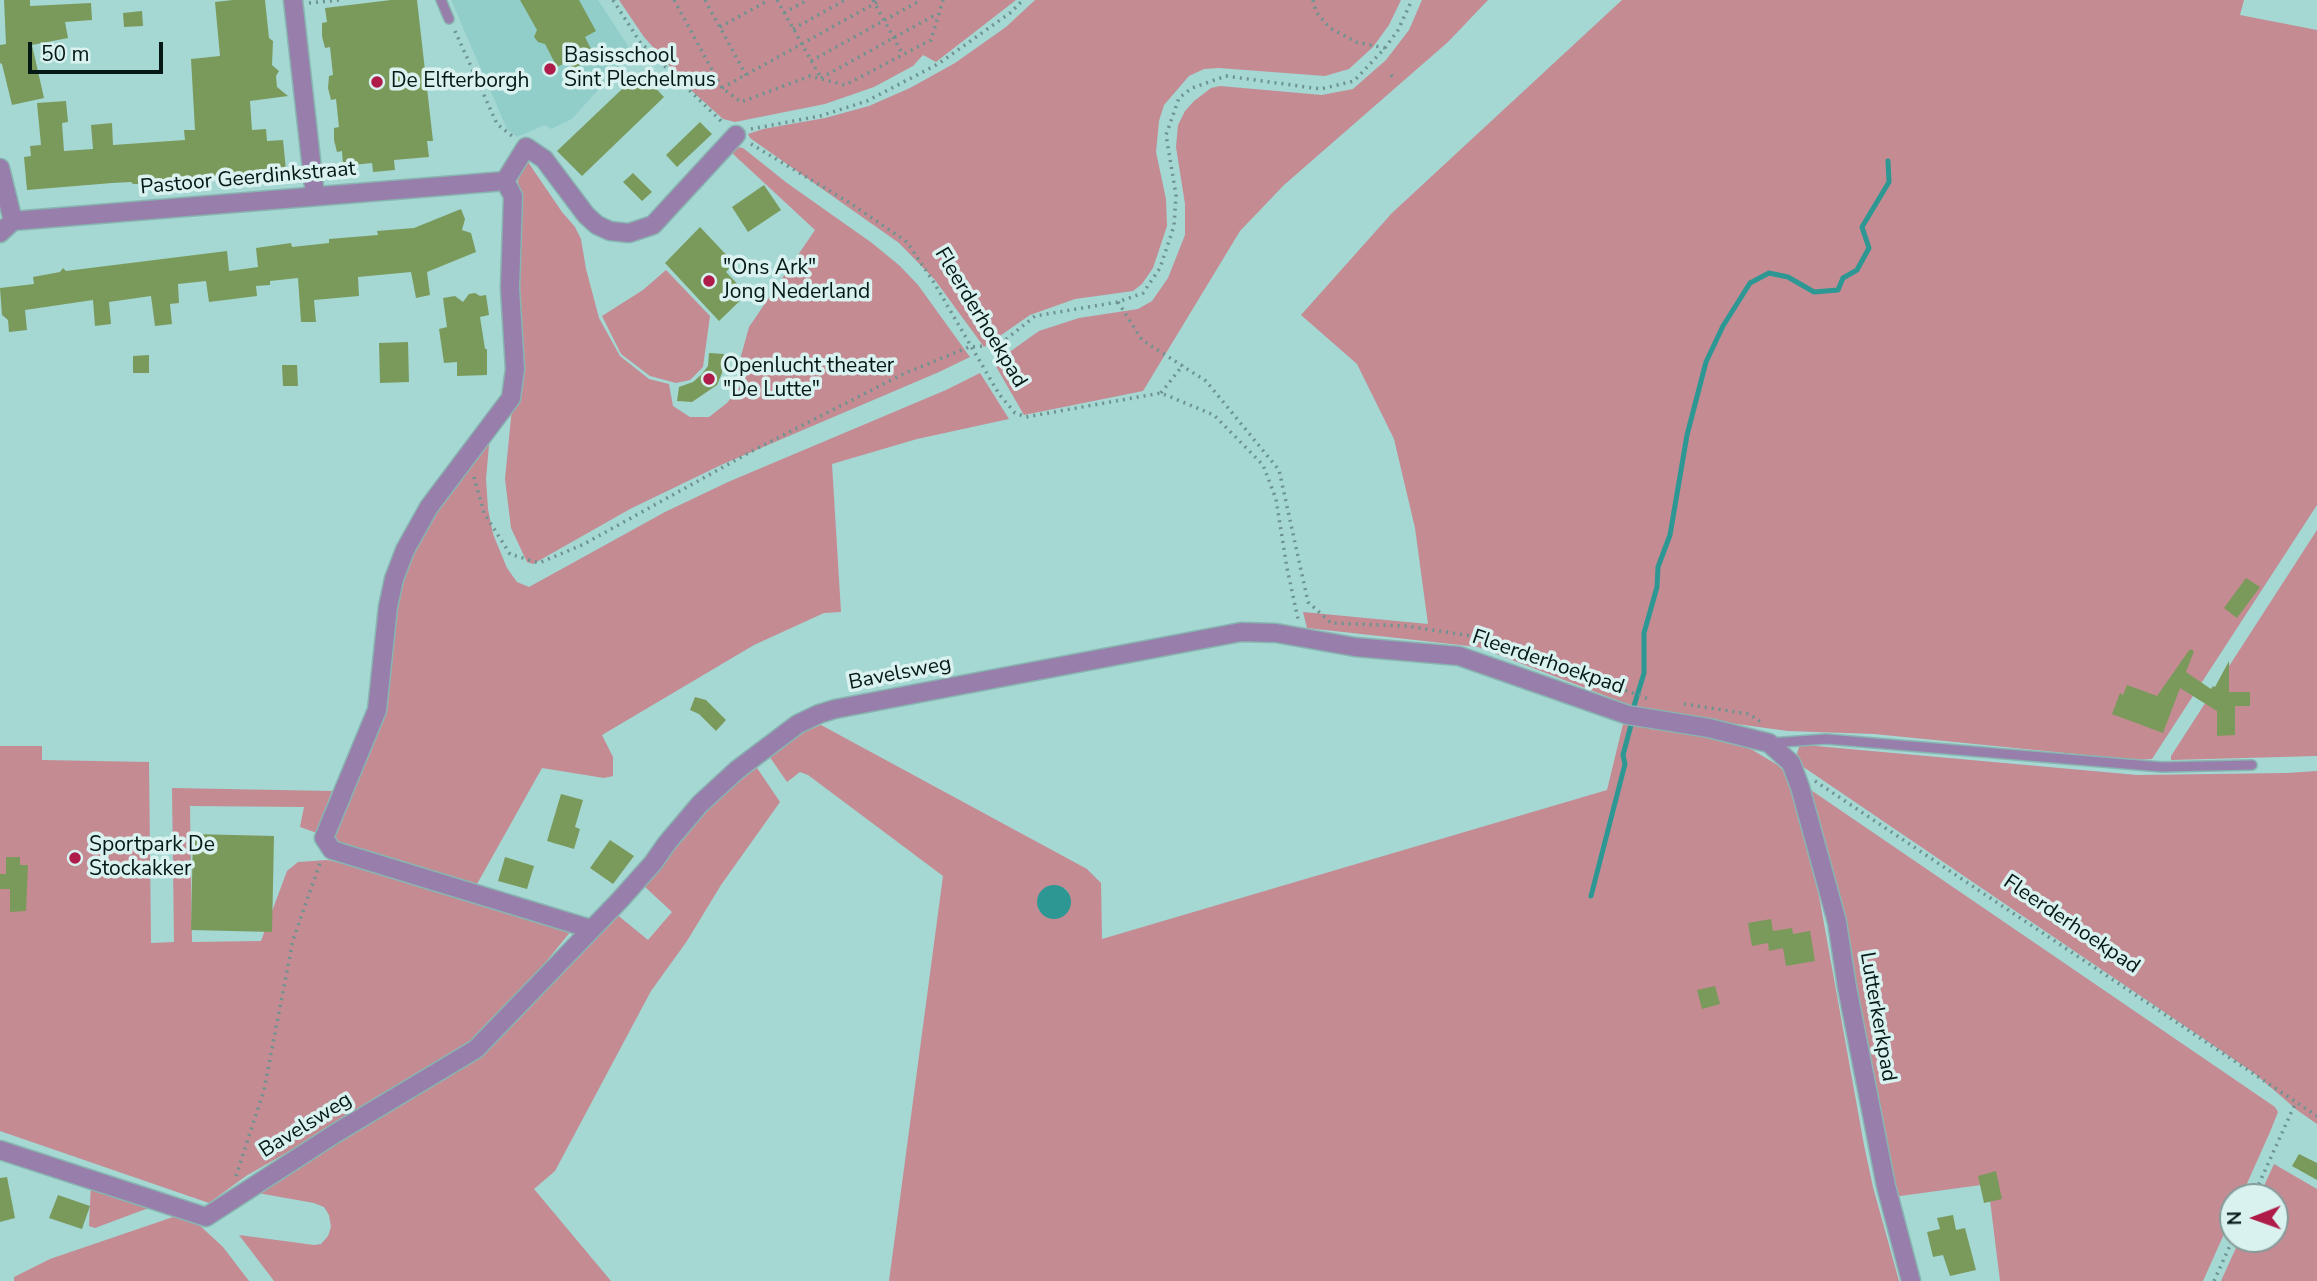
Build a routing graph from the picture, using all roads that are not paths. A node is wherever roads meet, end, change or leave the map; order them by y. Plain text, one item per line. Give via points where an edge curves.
1 (441, 0) edge
2 (293, 3) edge
3 (449, 19) road end
4 (736, 135) road end
5 (0, 168) edge
6 (505, 181) junction
7 (315, 196) junction
8 (6, 227) edge
9 (1303, 636) joint
10 (1769, 743) junction
11 (1791, 763) joint
12 (2252, 765) dead end
13 (591, 929) junction
14 (0, 1150) edge
15 (1911, 1281) edge

1 - 3 lane
2 - 7 street
4 - 6 street via 653,225 629,233 597,225 544,159 526,146
5 - 8 street
6 - 7 street, Pastoor Geerdinkstraat
6 - 13 street via 513,196 510,288 515,369 511,398 429,507 405,550 388,607 377,710 324,838 332,850
7 - 8 street, Pastoor Geerdinkstraat
9 - 10 street, Fleerderhoekpad via 1355,647 1459,656 1628,715
9 - 13 street, Bavelsweg via 1241,632 819,713 737,769 700,804
10 - 11 street, Fleerderhoekpad
10 - 12 lane, Fleerderhoekpad via 1826,739 2162,766
11 - 15 street, Lutterkerkpad via 1837,922 1886,1186
13 - 14 street, Bavelsweg via 476,1049 206,1217

